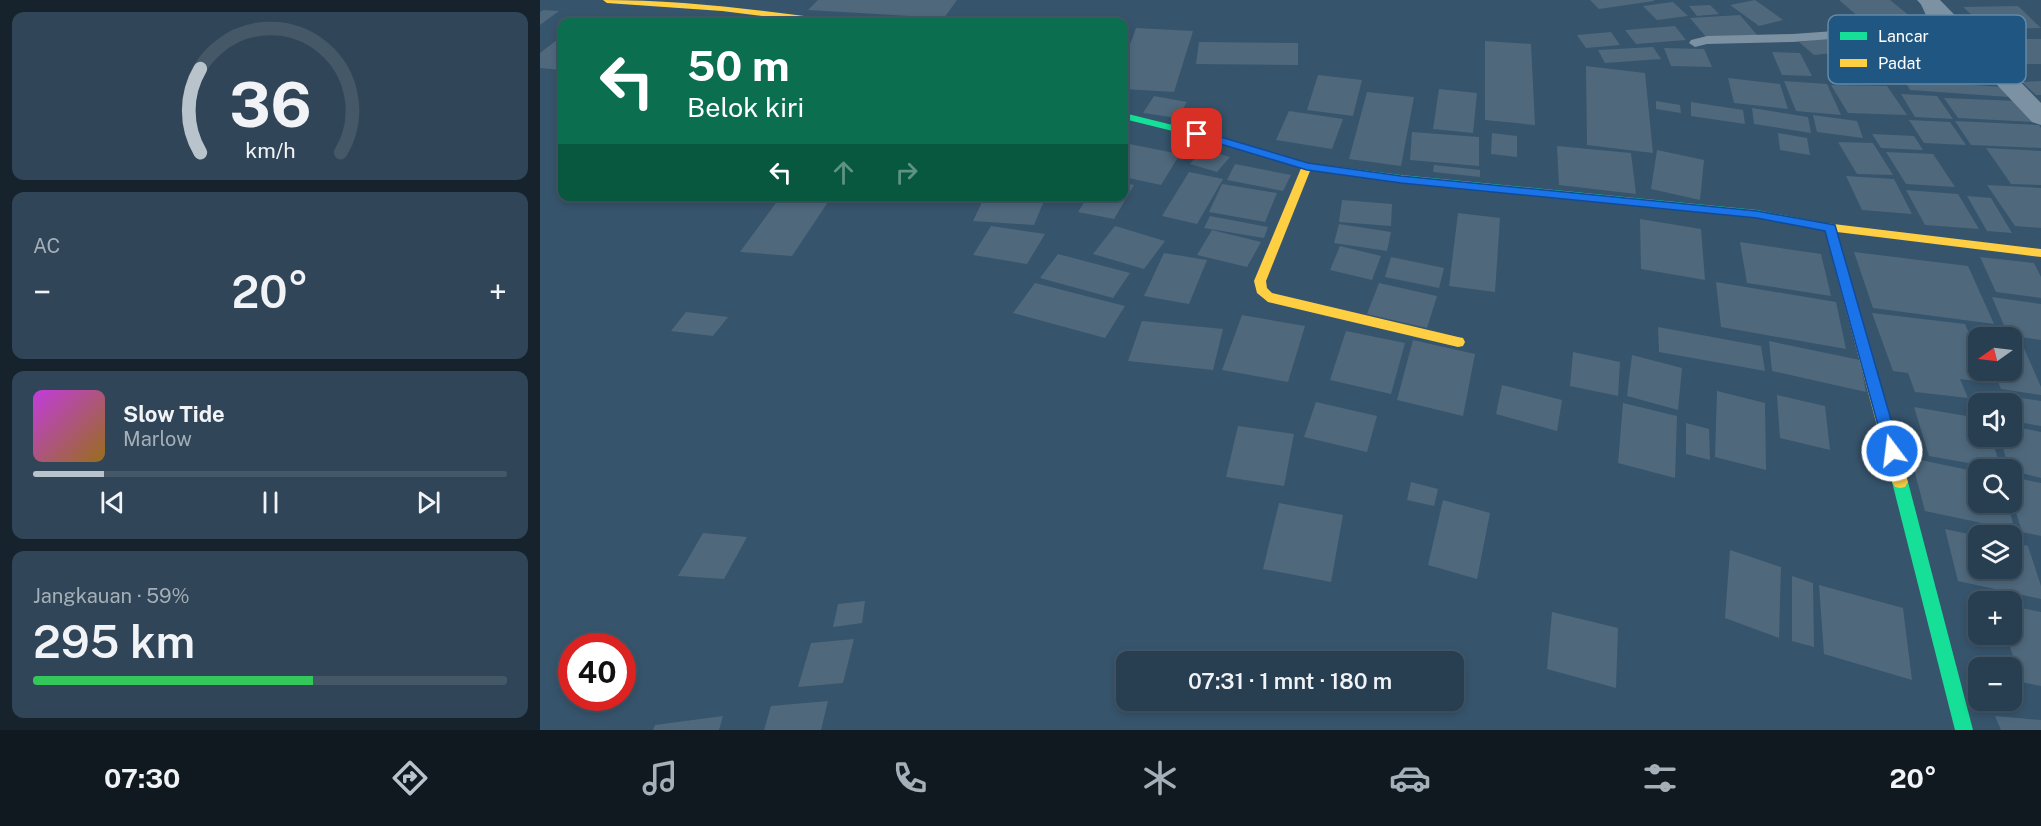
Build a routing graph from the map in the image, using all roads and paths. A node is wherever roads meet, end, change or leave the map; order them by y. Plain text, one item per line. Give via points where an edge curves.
1 (607, 0) edge
2 (1926, 0) edge
3 (1933, 15) edge
4 (1941, 15) edge
5 (797, 18) edge
6 (1828, 35) edge
7 (1695, 44) dead end
8 (2009, 84) edge
9 (1128, 117) edge
10 (2041, 117) edge
11 (1307, 166) junction
12 (1830, 228) junction
13 (2041, 253) edge
14 (1458, 342) dead end
15 (1964, 730) edge

1 - 5 street
2 - 3 lane
2 - 4 street
6 - 7 lane via 1707,40
8 - 10 street
9 - 11 street
11 - 12 street via 1757,214
11 - 14 street via 1260,281 1262,293
12 - 13 street
12 - 15 street via 1923,563

